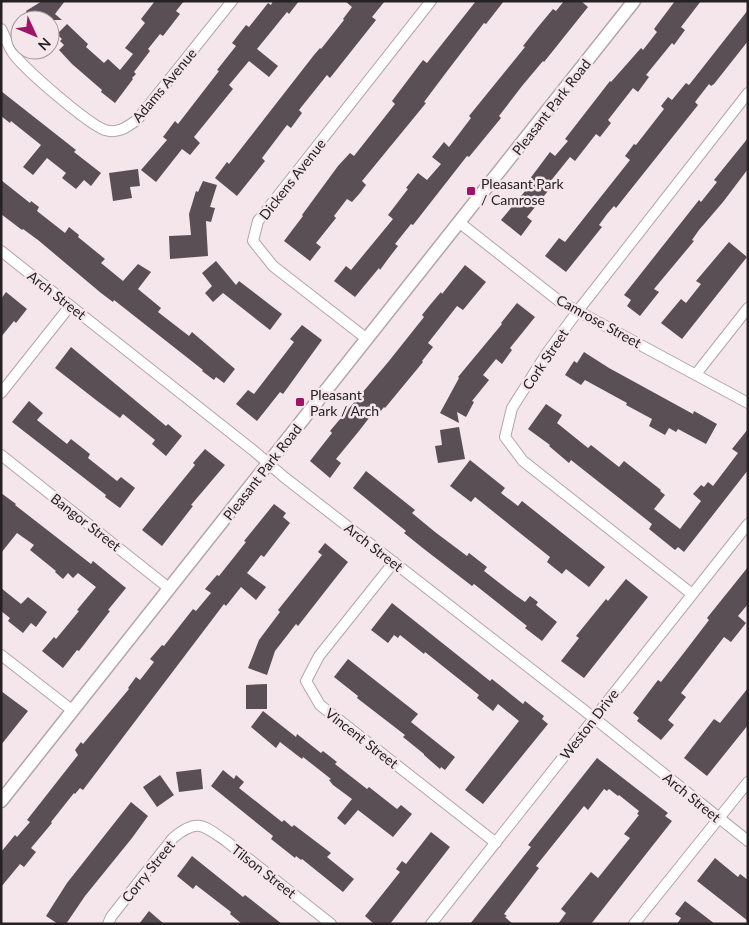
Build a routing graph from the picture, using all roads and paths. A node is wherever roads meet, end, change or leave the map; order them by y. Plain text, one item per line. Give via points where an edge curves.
1 (232, 1) edge
2 (431, 1) edge
3 (634, 1) edge
4 (1, 28) edge
5 (748, 93) edge
6 (460, 223) junction
7 (1, 251) edge
8 (70, 306) junction
9 (748, 308) edge
10 (577, 312) junction
11 (367, 339) junction
12 (696, 374) junction
13 (1, 393) edge
14 (748, 404) edge
15 (1, 455) edge
16 (268, 464) junction
17 (748, 524) edge
18 (394, 562) junction
19 (170, 589) junction
20 (692, 594) junction
21 (1, 655) edge
22 (73, 711) junction
23 (594, 718) junction
24 (748, 782) edge
25 (1, 801) edge
26 (719, 819) junction
27 (194, 825) joint
28 (748, 841) edge
29 (496, 843) junction
30 (108, 924) edge
31 (331, 924) edge
32 (431, 924) edge
33 (634, 924) edge

1 - 4 street, Adams Avenue via 137,120 122,130 107,131 93,124 25,68 12,52
2 - 11 street, Dickens Avenue via 258,222 253,242 273,266
3 - 6 street, Pleasant Park Road
5 - 10 street, Cork Street
6 - 10 street, Camrose Street
6 - 11 street, Pleasant Park Road
7 - 8 street, Arch Street
8 - 13 street
8 - 16 street, Arch Street
9 - 12 street
10 - 12 street, Camrose Street
10 - 20 street, Cork Street via 512,408 505,437 523,460
11 - 16 street, Pleasant Park Road
12 - 14 street, Camrose Street
15 - 19 street, Bangor Street
16 - 18 street, Arch Street
16 - 19 street, Pleasant Park Road
17 - 20 street, Weston Drive
18 - 23 street, Arch Street
18 - 29 street, Vincent Street via 319,656 306,681 320,705
19 - 22 street, Pleasant Park Road
20 - 23 street, Weston Drive
21 - 22 street
22 - 25 street, Pleasant Park Road
23 - 26 street, Arch Street
23 - 29 street, Weston Drive
24 - 26 street
26 - 28 street, Arch Street
26 - 33 street
27 - 30 street, Corry Street via 173,838
27 - 31 street, Tilson Street via 209,829 226,841
29 - 32 street, Weston Drive

